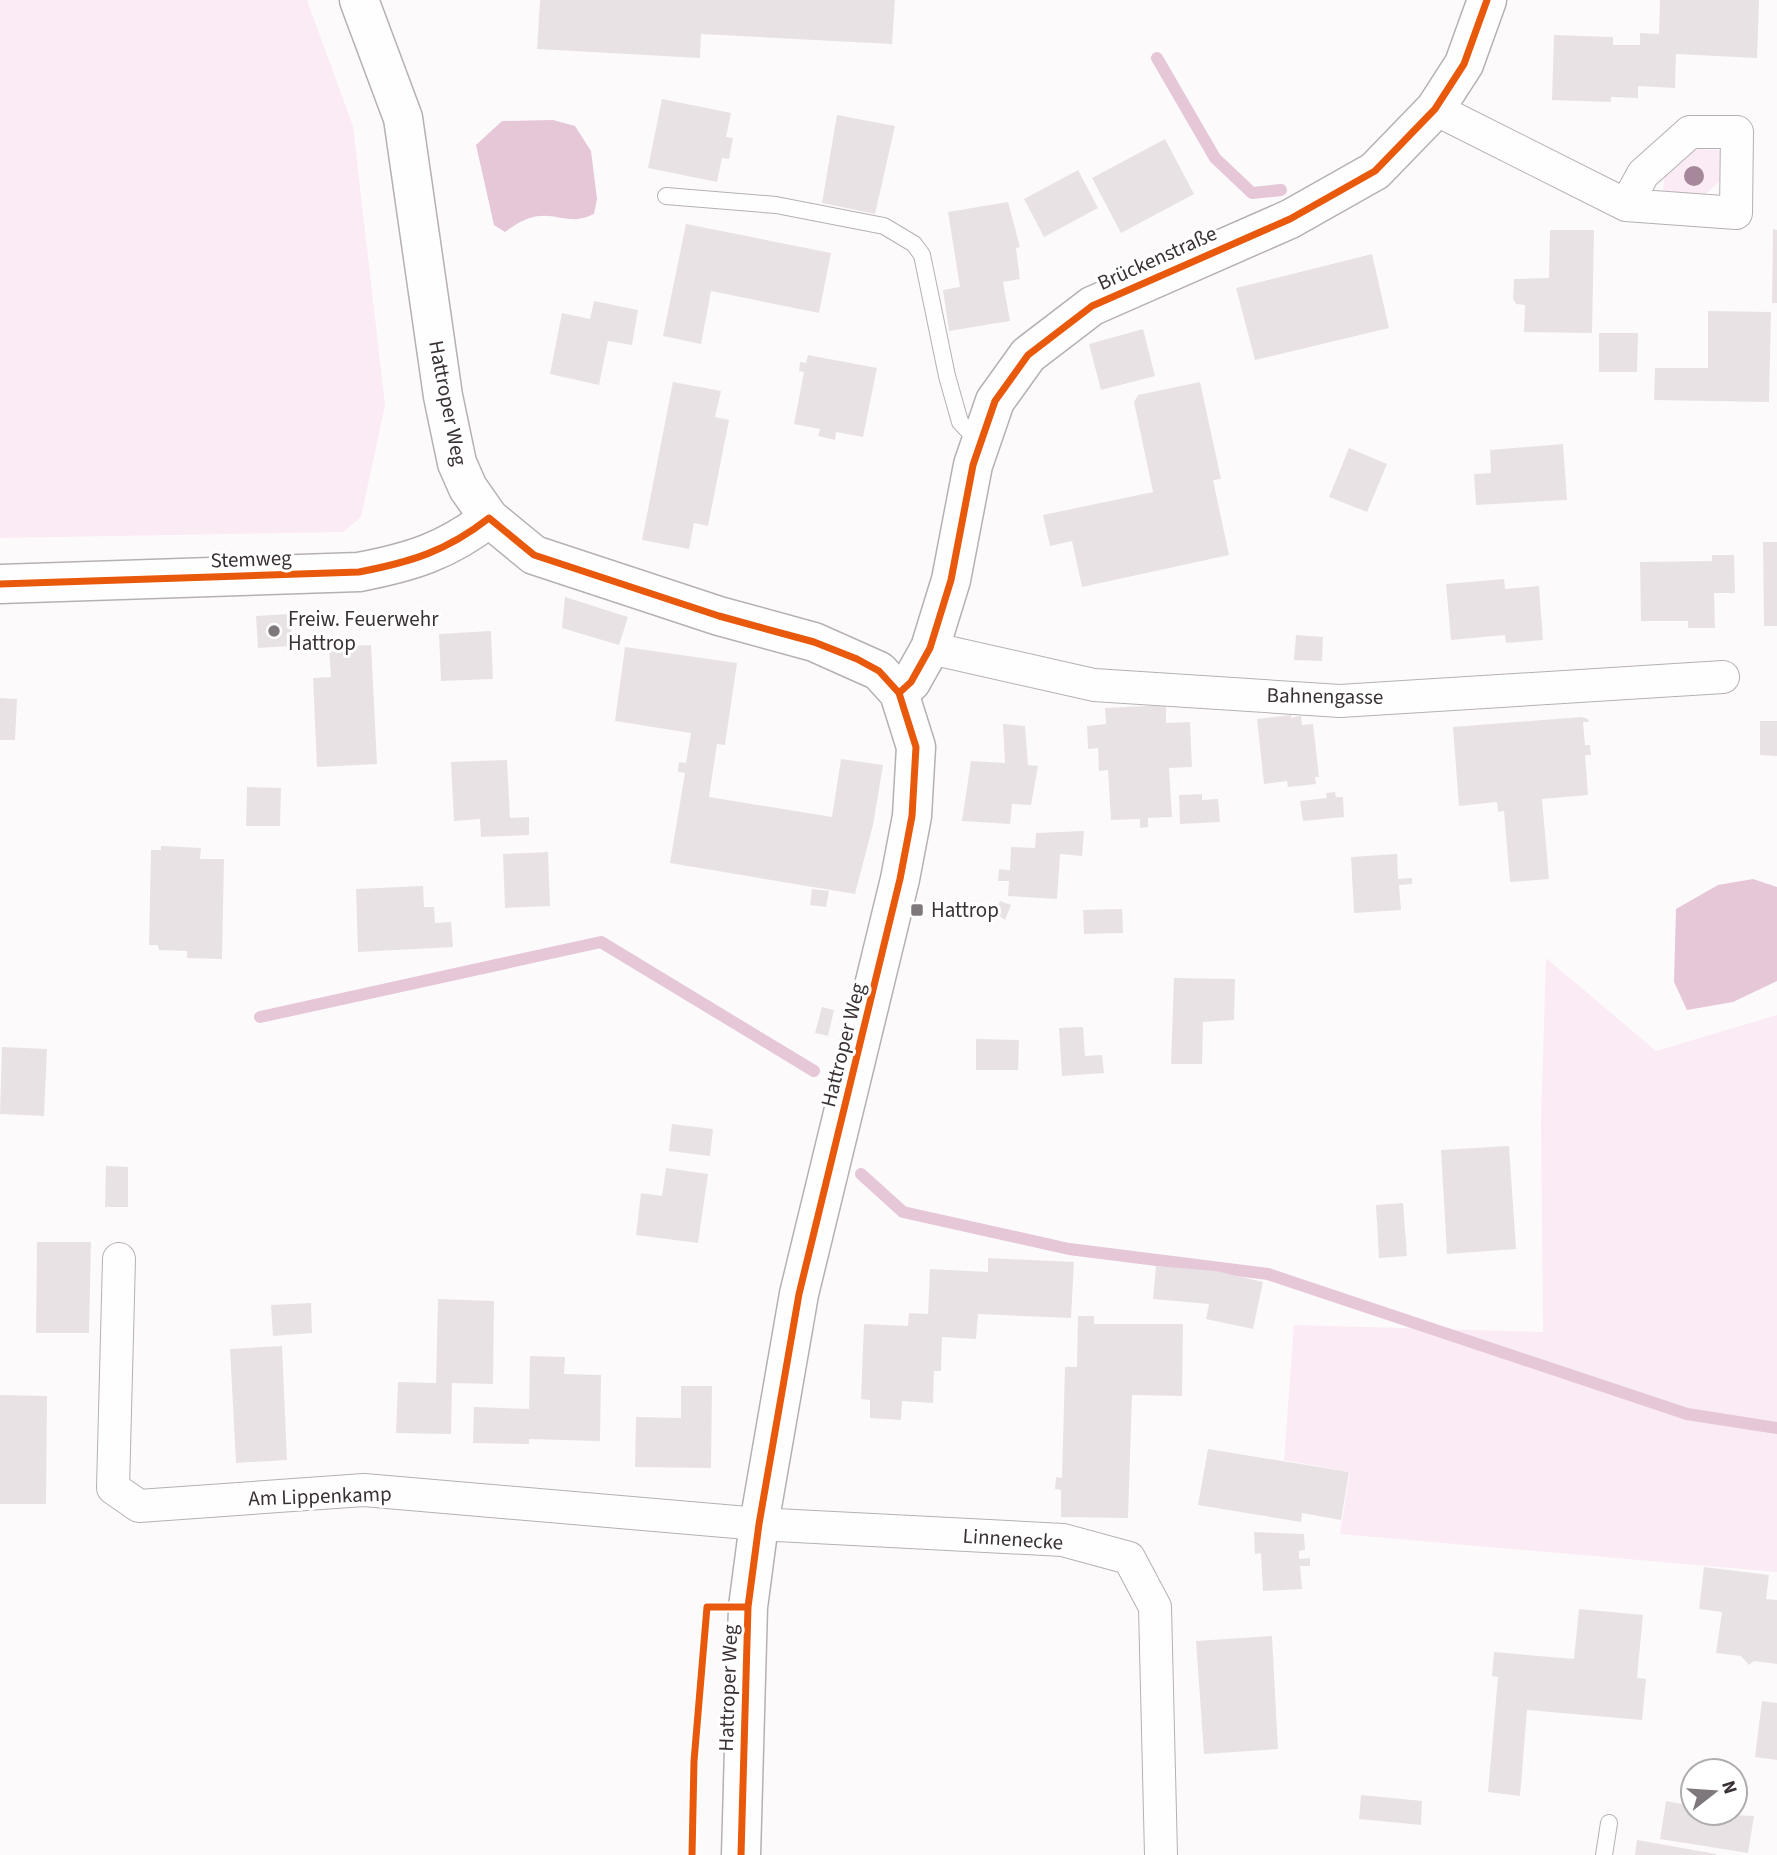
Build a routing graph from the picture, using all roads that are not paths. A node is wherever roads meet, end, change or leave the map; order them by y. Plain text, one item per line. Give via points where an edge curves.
1 (359, 0) edge
2 (1487, 0) edge
3 (1435, 109) junction
4 (666, 196) dead end
5 (1626, 205) dead end
6 (981, 443) junction
7 (489, 518) junction
8 (0, 584) edge
9 (930, 648) junction
10 (1723, 677) dead end
11 (899, 693) junction
12 (118, 1259) dead end
13 (759, 1524) junction
14 (1609, 1823) dead end
15 (741, 1855) edge
16 (1161, 1855) edge
17 (1604, 1855) edge

1 - 7 main road, Hattroper Weg via 403,118 457,463
2 - 3 main road, Brückenstraße via 1464,64
3 - 5 street
3 - 6 main road, Brückenstraße via 1374,171 1290,219 1092,306 1028,355 995,401
4 - 6 lane via 776,205 830,215 884,226 914,244 922,255 960,422
6 - 9 main road, Brückenstraße via 951,580
7 - 8 main road, Stemweg via 435,553 410,563 359,572
7 - 11 main road, Hattroper Weg via 534,555 814,642 879,671
9 - 10 street, Bahnengasse via 1094,685 1340,701
9 - 11 main road, Brückenstraße via 911,682
11 - 13 main road, Hattroper Weg via 916,747 912,816 864,1035 799,1294
12 - 13 street, Am Lippenkamp via 113,1488 139,1506 364,1490
13 - 15 main road, Hattroper Weg via 748,1607
13 - 16 street, Linnenecke via 1063,1540 1129,1558 1155,1607
14 - 17 lane

